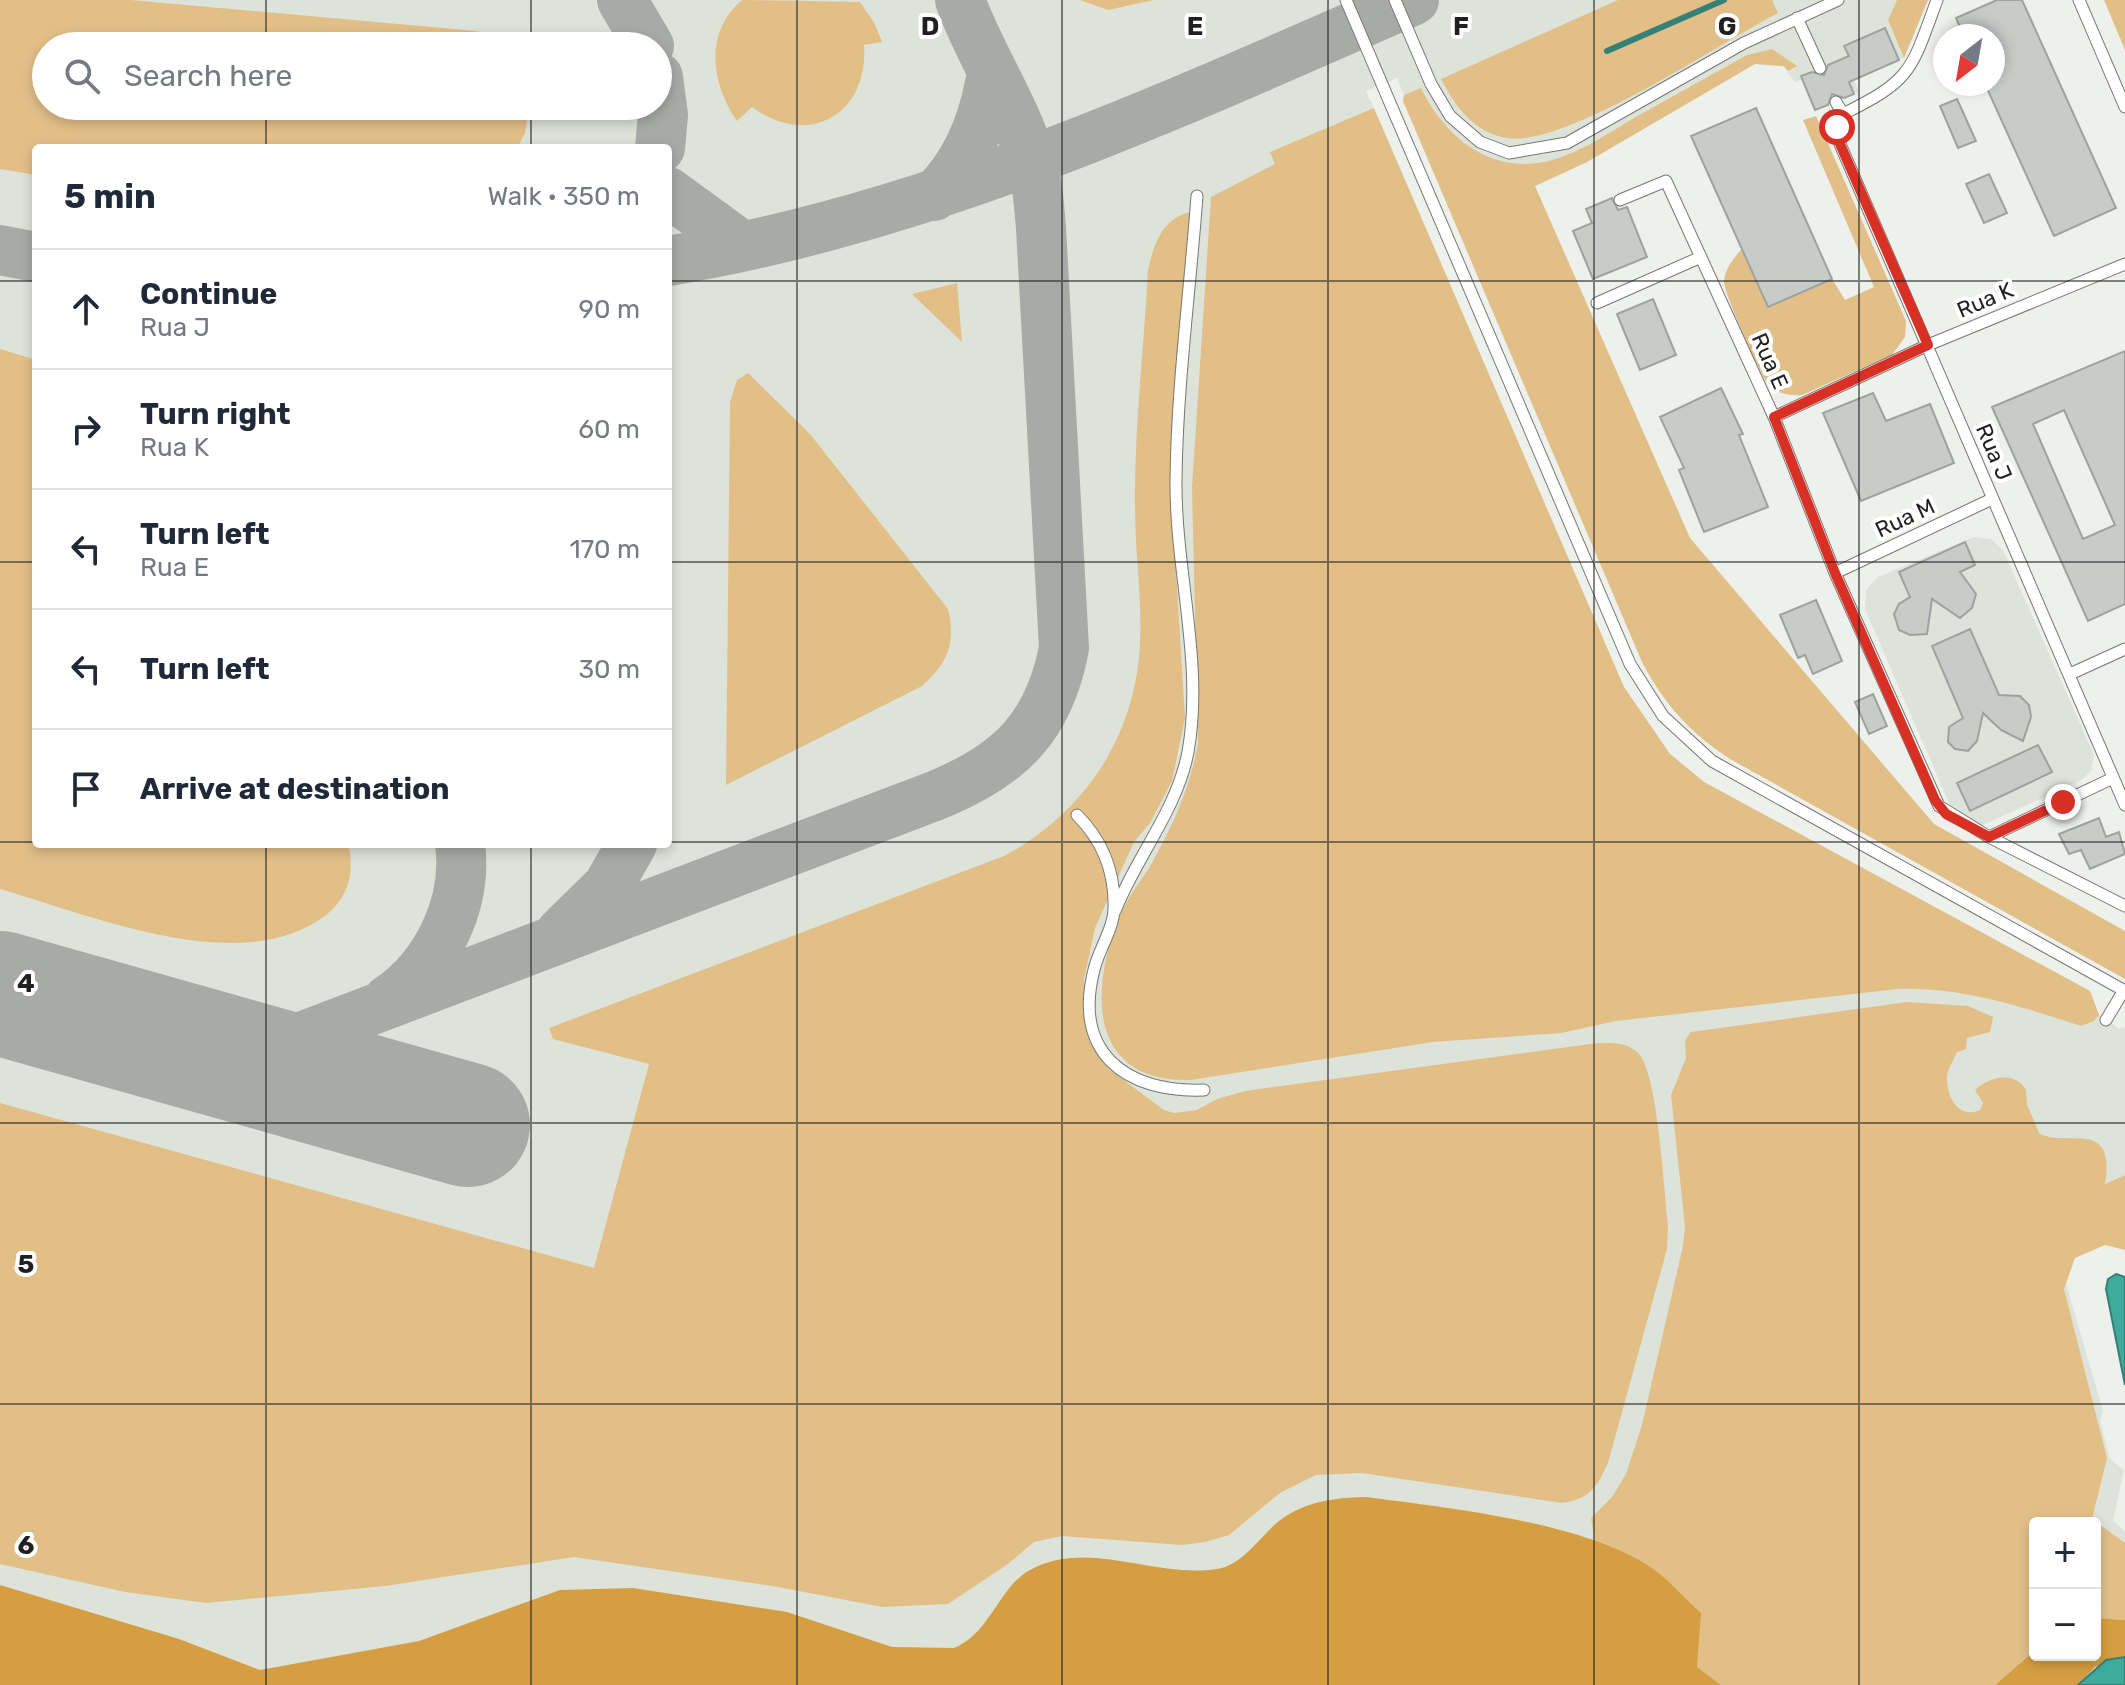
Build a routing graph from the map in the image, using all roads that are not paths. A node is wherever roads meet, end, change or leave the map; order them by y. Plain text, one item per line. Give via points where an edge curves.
1 (1346, 0) edge
2 (1395, 0) edge
3 (1838, 0) edge
4 (1937, 0) edge
5 (2079, 0) edge
6 (1819, 4) edge
7 (1797, 18) junction
8 (1820, 68) dead end
9 (1836, 102) dead end
10 (2125, 107) edge
11 (1843, 114) junction
12 (1197, 196) dead end
13 (1620, 200) dead end
14 (1701, 257) junction
15 (2125, 264) edge
16 (1597, 303) dead end
17 (1928, 345) junction
18 (1774, 417) junction
19 (1992, 499) junction
20 (1835, 573) junction
21 (2125, 649) edge
22 (2070, 674) junction
23 (2113, 778) junction
24 (2125, 805) edge
25 (1077, 815) dead end
26 (1989, 837) junction
27 (2125, 906) edge
28 (1115, 911) junction
29 (2124, 990) edge
30 (2106, 1020) dead end
31 (1204, 1090) dead end

1 - 29 lane via 1630,664 1663,716 1693,746 1732,773
2 - 7 lane via 1450,116 1480,142 1509,153 1567,143
3 - 6 lane
4 - 11 lane via 1903,78
5 - 10 lane
6 - 7 lane
7 - 8 lane
9 - 11 lane
11 - 17 lane, Rua J via 1837,127 1840,144
12 - 28 lane via 1176,481 1191,675 1188,752 1169,808 1128,877
13 - 14 lane, Rua E via 1666,181
14 - 16 lane
14 - 18 lane, Rua E
15 - 17 lane, Rua K
17 - 18 lane, Rua K
17 - 19 lane, Rua J
18 - 20 lane, Rua E
19 - 20 lane, Rua M
19 - 22 lane, Rua J
20 - 26 lane, Rua E via 1939,806
21 - 22 lane
22 - 23 lane, Rua J
23 - 24 lane, Rua J
23 - 26 lane
25 - 28 lane via 1100,842
26 - 27 lane, Rua E
28 - 31 lane via 1094,968 1091,1018 1096,1036 1106,1055 1133,1080 1173,1091
29 - 30 lane

